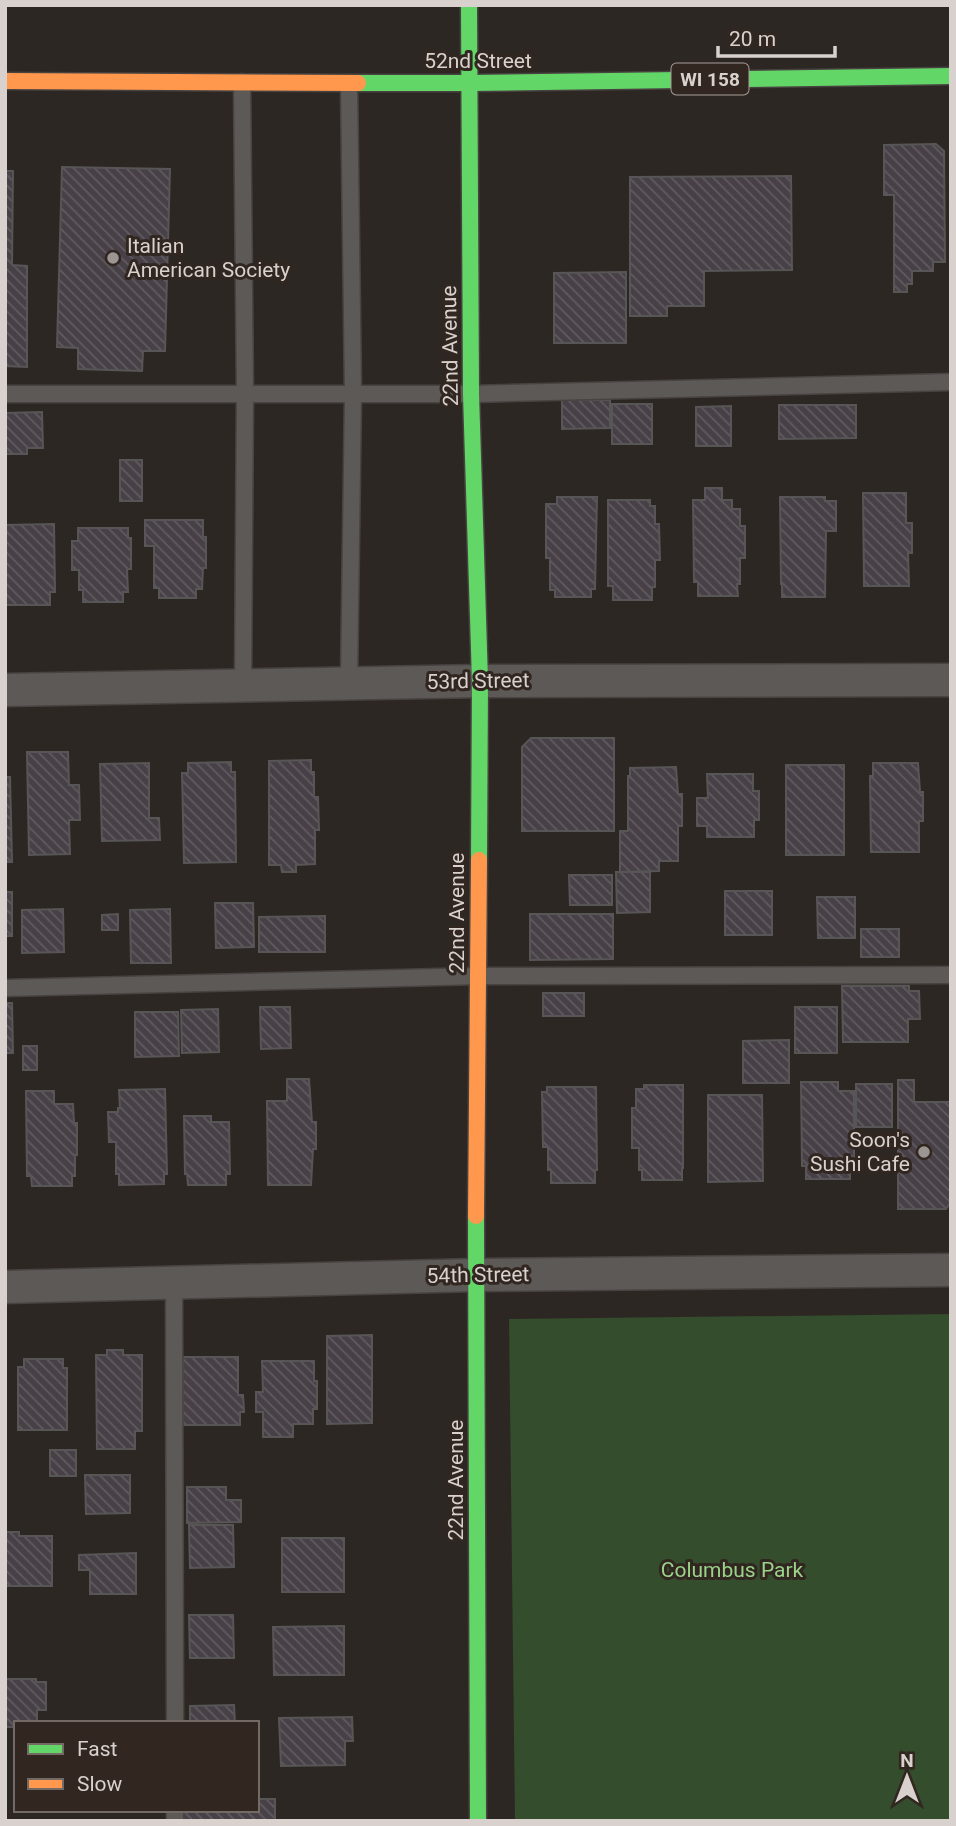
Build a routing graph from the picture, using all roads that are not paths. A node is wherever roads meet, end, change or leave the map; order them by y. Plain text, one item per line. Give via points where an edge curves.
1 (469, 5) edge
2 (951, 76) edge
3 (5, 81) edge
4 (242, 82) junction
5 (349, 83) junction
6 (469, 83) junction
7 (951, 382) edge
8 (5, 394) edge
9 (245, 394) junction
10 (353, 394) junction
11 (471, 394) junction
12 (951, 680) edge
13 (480, 681) junction
14 (349, 683) junction
15 (243, 686) junction
16 (5, 690) edge
17 (951, 975) edge
18 (478, 976) junction
19 (5, 988) edge
20 (951, 1270) edge
21 (476, 1275) junction
22 (174, 1283) junction
23 (5, 1287) edge
24 (175, 1721) edge
25 (478, 1821) edge

1 - 6 street, 22nd Avenue
2 - 6 street, 52nd Street / WI 158
3 - 4 street, 52nd Street / WI 158
4 - 5 street, 52nd Street / WI 158
4 - 9 lane
5 - 6 street, 52nd Street / WI 158
5 - 10 lane
6 - 11 street, 22nd Avenue
7 - 11 lane
8 - 9 lane
9 - 10 lane
9 - 15 lane
10 - 11 lane
10 - 14 lane
11 - 13 street, 22nd Avenue
12 - 13 street, 53rd Street
13 - 14 street, 53rd Street
13 - 18 street, 22nd Avenue
14 - 15 street, 53rd Street
15 - 16 street, 53rd Street
17 - 18 lane
18 - 19 lane
18 - 21 street, 22nd Avenue
20 - 21 street, 54th Street
21 - 22 street, 54th Street
21 - 25 street, 22nd Avenue
22 - 23 street, 54th Street
22 - 24 lane

